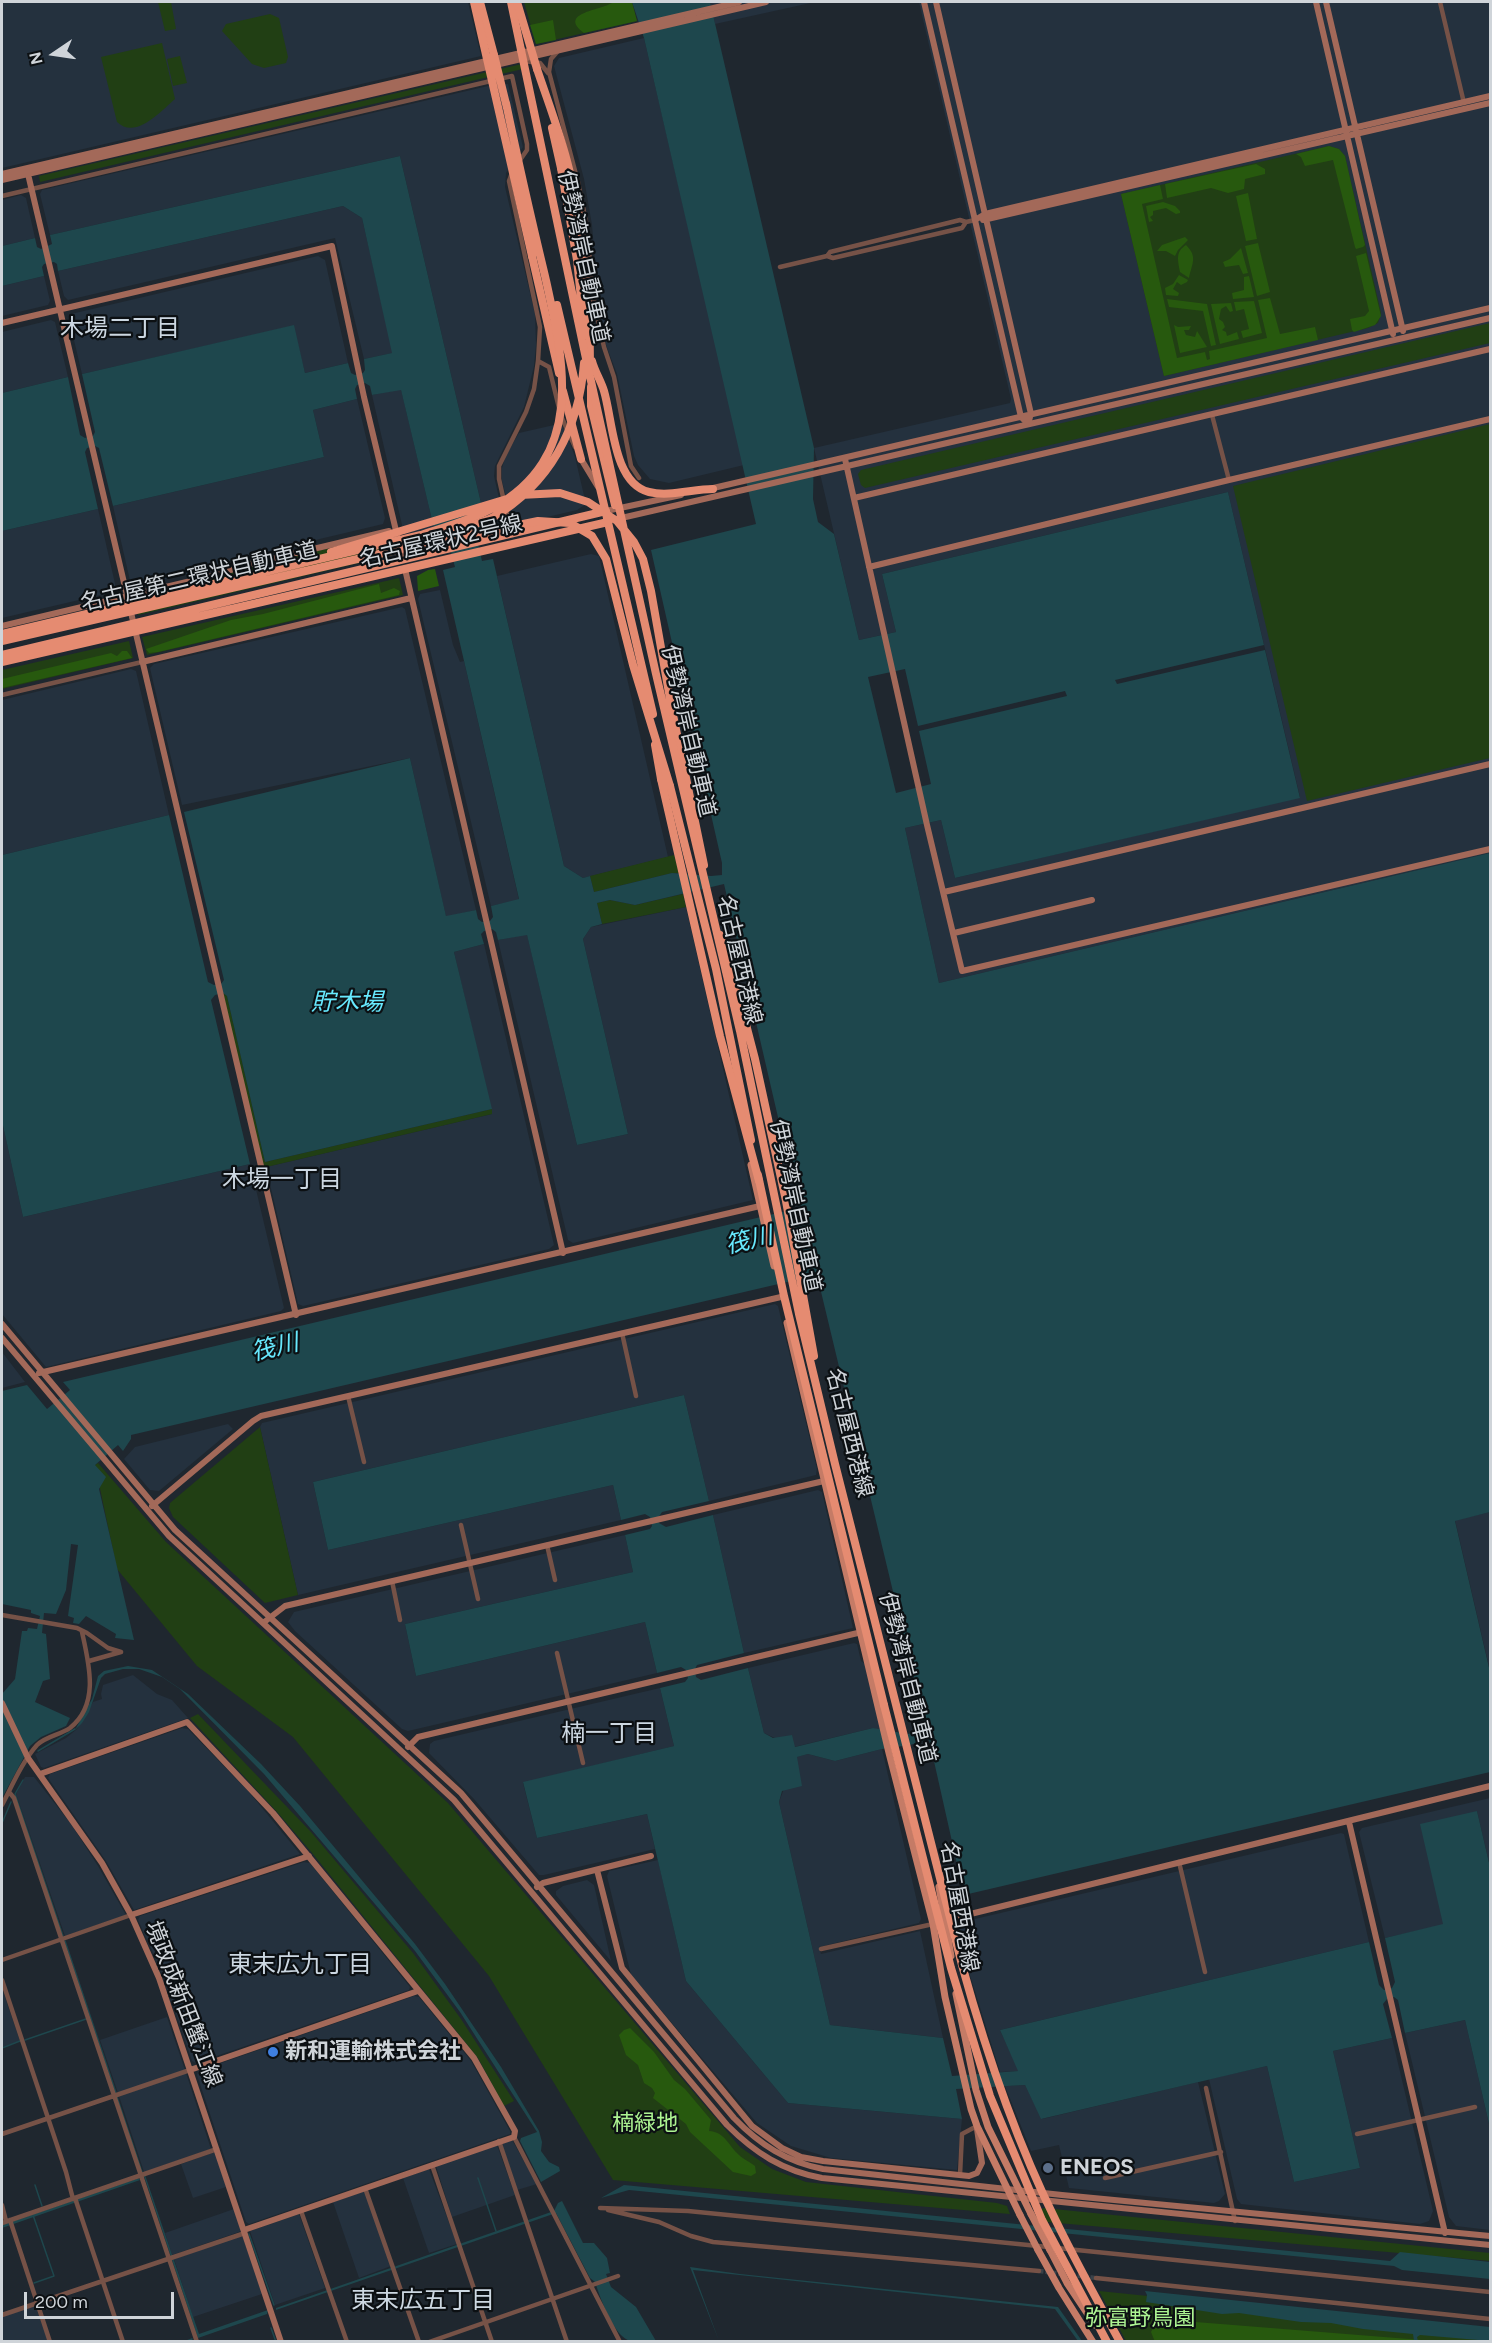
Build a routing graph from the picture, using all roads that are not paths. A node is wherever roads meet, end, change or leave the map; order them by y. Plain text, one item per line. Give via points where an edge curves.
1 (474, 2) edge
2 (480, 2) edge
3 (511, 2) edge
4 (517, 2) edge
5 (739, 2) edge
6 (766, 2) edge
7 (924, 2) edge
8 (936, 2) edge
9 (1316, 2) edge
10 (1326, 2) edge
11 (1440, 2) edge
12 (716, 10) junction
13 (634, 30) junction
14 (558, 51) junction
15 (513, 60) junction
16 (537, 69) junction
17 (550, 79) junction
18 (1491, 96) edge
19 (506, 103) junction
20 (1491, 103) edge
21 (1464, 106) junction
22 (1356, 131) junction
23 (1347, 133) junction
24 (2, 174) edge
25 (28, 174) junction
26 (2, 180) edge
27 (32, 188) junction
28 (2, 195) edge
29 (986, 217) junction
30 (975, 220) junction
31 (780, 267) dead end
32 (1491, 308) edge
33 (60, 309) junction
34 (1491, 318) edge
35 (2, 323) edge
36 (1402, 329) junction
37 (1393, 331) junction
38 (1404, 338) junction
39 (1395, 340) junction
40 (1491, 349) edge
41 (590, 354) junction
42 (538, 361) junction
43 (1031, 414) junction
44 (1212, 415) junction
45 (1021, 417) junction
46 (1491, 419) edge
47 (1028, 424) junction
48 (580, 459) junction
49 (845, 459) junction
50 (847, 467) junction
51 (639, 478) dead end
52 (1229, 480) junction
53 (713, 489) junction
54 (854, 498) junction
55 (616, 509) junction
56 (606, 512) junction
57 (618, 519) junction
58 (608, 522) junction
59 (395, 530) junction
60 (511, 535) junction
61 (494, 544) junction
62 (405, 548) junction
63 (403, 560) junction
64 (289, 567) junction
65 (869, 567) junction
66 (405, 569) junction
67 (126, 597) junction
68 (411, 598) junction
69 (2, 626) edge
70 (134, 628) junction
71 (2, 634) edge
72 (2, 641) edge
73 (2, 655) edge
74 (2, 662) edge
75 (142, 663) junction
76 (2, 695) edge
77 (648, 710) junction
78 (1491, 764) edge
79 (670, 786) junction
80 (1491, 849) edge
81 (944, 892) junction
82 (1092, 900) dead end
83 (708, 901) junction
84 (954, 933) junction
85 (759, 1181) junction
86 (760, 1206) junction
87 (563, 1253) junction
88 (781, 1297) junction
89 (296, 1315) junction
90 (2, 1324) edge
91 (622, 1333) junction
92 (2, 1338) edge
93 (45, 1376) junction
94 (35, 1378) junction
95 (348, 1396) junction
96 (636, 1396) dead end
97 (364, 1462) dead end
98 (835, 1464) junction
99 (824, 1480) junction
100 (154, 1504) junction
101 (147, 1510) junction
102 (461, 1525) dead end
103 (547, 1545) junction
104 (470, 1563) junction
105 (555, 1580) dead end
106 (392, 1581) junction
107 (477, 1599) dead end
108 (2, 1615) edge
109 (271, 1617) junction
110 (400, 1620) dead end
111 (263, 1623) junction
112 (82, 1632) junction
113 (862, 1632) junction
114 (557, 1653) dead end
115 (89, 1661) junction
116 (2, 1703) edge
117 (569, 1703) junction
118 (410, 1745) junction
119 (403, 1751) junction
120 (28, 1758) junction
121 (583, 1763) dead end
122 (40, 1774) junction
123 (1491, 1786) edge
124 (9, 1792) junction
125 (2, 1805) edge
126 (1349, 1822) junction
127 (309, 1856) junction
128 (651, 1856) dead end
129 (1179, 1862) junction
130 (597, 1870) junction
131 (539, 1886) junction
132 (532, 1892) junction
133 (131, 1915) junction
134 (946, 1920) junction
135 (933, 1924) junction
136 (61, 1940) junction
137 (821, 1949) dead end
138 (2, 1960) edge
139 (1205, 1972) dead end
140 (2, 1980) edge
141 (418, 1991) junction
142 (190, 2070) junction
143 (967, 2070) junction
144 (1206, 2088) dead end
145 (114, 2096) junction
146 (1475, 2107) dead end
147 (48, 2118) junction
148 (1419, 2120) junction
149 (976, 2126) junction
150 (2, 2134) edge
151 (1357, 2134) dead end
152 (514, 2137) junction
153 (499, 2141) junction
154 (217, 2149) junction
155 (1221, 2152) junction
156 (432, 2165) junction
157 (141, 2175) junction
158 (960, 2175) junction
159 (1105, 2178) dead end
160 (365, 2188) junction
161 (1006, 2188) junction
162 (1018, 2190) junction
163 (1011, 2198) junction
164 (75, 2199) junction
165 (1023, 2200) junction
166 (2, 2205) edge
167 (1234, 2210) junction
168 (301, 2211) junction
169 (1235, 2221) junction
170 (8, 2222) edge
171 (245, 2231) junction
172 (1445, 2231) junction
173 (1491, 2236) edge
174 (1447, 2241) junction
175 (1491, 2245) edge
176 (171, 2258) junction
177 (1039, 2271) tunnel mouth
178 (615, 2277) dead end
179 (1096, 2278) tunnel mouth
180 (104, 2281) junction
181 (592, 2285) junction
182 (1491, 2292) edge
183 (553, 2299) junction
184 (37, 2303) junction
185 (2, 2315) edge
186 (1491, 2319) edge
187 (486, 2323) junction
188 (50, 2342) edge
189 (123, 2342) edge
190 (197, 2342) edge
191 (281, 2342) edge
192 (346, 2342) edge
193 (419, 2342) edge
194 (429, 2342) edge
195 (492, 2342) edge
196 (567, 2342) edge
197 (620, 2342) edge
198 (1093, 2342) edge
199 (1106, 2342) edge
200 (1120, 2342) edge

1 - 48 highway, bridge
2 - 19 highway, 伊勢湾岸自動車道, bridge
3 - 83 highway, 伊勢湾岸自動車道, bridge via 587,366
4 - 16 highway, bridge
5 - 12 street
6 - 12 street
7 - 30 street
8 - 29 street
9 - 23 street
10 - 22 street
11 - 21 street
12 - 13 street
13 - 14 street
13 - 24 street
14 - 15 street
14 - 17 street via 549,66
15 - 17 street via 540,63
15 - 25 street
16 - 41 highway via 573,188 584,258
16 - 62 highway, bridge via 561,168 580,284 585,345 578,405 557,455 540,480 516,502 474,526
17 - 51 street via 586,222 595,308 614,377 631,466
18 - 21 street
19 - 64 highway, bridge via 562,368 562,409 550,447 522,486 481,514 402,540
19 - 79 highway, 伊勢湾岸自動車道, bridge
20 - 21 street
21 - 22 street
22 - 23 street
22 - 36 street
23 - 29 street
23 - 37 street
25 - 26 street
25 - 27 street
27 - 28 street
27 - 33 street
27 - 42 street via 512,76 527,150 509,181 540,320
29 - 30 street
29 - 43 street
30 - 31 street via 966,222 962,228
30 - 45 street
32 - 36 street
33 - 35 street
33 - 59 street via 332,246
33 - 67 street
34 - 38 street
36 - 37 street
36 - 38 street
37 - 39 street
37 - 43 street
38 - 39 street
39 - 47 street
40 - 44 street
41 - 53 highway via 605,393 620,460 632,483 655,493
41 - 55 highway via 591,406
42 - 48 street via 549,367 562,421
42 - 60 street via 526,412 499,466
43 - 45 street
43 - 47 street
44 - 52 street
44 - 54 street
45 - 47 street
45 - 49 street
46 - 52 street
47 - 50 street
48 - 56 street via 598,488
49 - 50 street
49 - 53 street
50 - 54 street
50 - 57 street
52 - 65 street
53 - 55 street
54 - 65 street
55 - 56 street
55 - 57 main road, 名古屋西港線
56 - 58 street
56 - 60 highway, 名古屋環状2号線
57 - 58 street
57 - 83 main road, 名古屋西港線, bridge
58 - 61 highway, 名古屋環状2号線
58 - 77 main road, 名古屋西港線
59 - 63 street
59 - 67 street
60 - 61 highway, 名古屋環状2号線
61 - 63 highway, 名古屋環状2号線
61 - 66 highway, 名古屋環状2号線
62 - 72 highway, 名古屋第二環状自動車道, bridge
62 - 79 highway, bridge via 538,521 560,521 585,530 606,559
63 - 70 highway, 名古屋環状2号線
64 - 71 highway, 名古屋第二環状自動車道, bridge
64 - 83 highway, bridge via 530,493 570,495 610,515 634,542 646,568
65 - 81 street
66 - 68 street
66 - 70 highway, 名古屋環状2号線
67 - 69 street
67 - 70 street
68 - 75 street
68 - 87 street
70 - 73 highway, 名古屋環状2号線
70 - 74 highway, 名古屋環状2号線
70 - 75 street
75 - 76 street
75 - 89 street
77 - 85 highway, bridge via 713,1006
77 - 86 main road, 名古屋西港線, bridge
78 - 81 street
79 - 85 highway, 伊勢湾岸自動車道, bridge via 720,990
80 - 84 street via 962,971
81 - 84 street
82 - 84 street
83 - 98 highway, 伊勢湾岸自動車道, bridge
83 - 98 highway, bridge via 729,958 750,1038 786,1201
83 - 134 main road, 名古屋西港線, bridge via 796,1293 910,1750
85 - 199 highway, 伊勢湾岸自動車道, bridge via 831,1491 969,2031 990,2096 1042,2220
86 - 87 street
86 - 88 main road, 名古屋西港線
87 - 89 street
88 - 91 street
88 - 99 main road, 名古屋西港線
89 - 93 street
90 - 93 street
91 - 95 street
91 - 96 street
92 - 94 street
93 - 94 street
93 - 100 street
94 - 101 street
95 - 97 street
95 - 100 street via 261,1416
98 - 200 highway, 伊勢湾岸自動車道, bridge via 978,2025 1001,2092 1055,2219
99 - 103 street
99 - 113 main road, 名古屋西港線
100 - 101 street
100 - 109 street via 175,1530
101 - 111 street via 168,1536
102 - 104 street
103 - 104 street
103 - 105 street
104 - 106 street
104 - 107 street
106 - 109 street via 285,1606
106 - 110 street
108 - 112 street
109 - 111 street
109 - 118 street
111 - 119 street
112 - 115 street
112 - 115 street via 120,1652
113 - 117 street
113 - 135 main road, 名古屋西港線
114 - 117 street
115 - 120 street via 91,1686 81,1714 72,1726 39,1743
116 - 120 street, 境政成新田蟹江線
117 - 118 street via 418,1737
117 - 121 street
118 - 119 street
118 - 131 street via 461,1793
119 - 132 street via 454,1800
120 - 122 street, 境政成新田蟹江線
120 - 124 street
122 - 127 street via 187,1722
122 - 133 street, 境政成新田蟹江線 via 102,1863
123 - 126 street
124 - 125 street
124 - 136 street
126 - 129 street
126 - 148 street
127 - 133 street
127 - 141 street
128 - 130 street
129 - 134 street
129 - 139 street
130 - 131 street
130 - 158 street via 622,1968 739,2111 766,2138 801,2157
131 - 132 street
131 - 161 street via 734,2118 774,2152 823,2169
132 - 163 street via 727,2124 762,2155 794,2171 822,2178
133 - 136 street
133 - 142 street, 境政成新田蟹江線 via 159,1978
134 - 135 street
134 - 143 main road, 名古屋西港線
135 - 137 street
135 - 143 main road, 名古屋西港線 via 945,1997
136 - 138 street
136 - 145 street
140 - 147 street
141 - 142 street
141 - 152 street via 474,2058 515,2131
142 - 145 street
142 - 154 street, 境政成新田蟹江線
143 - 149 main road, 名古屋西港線 via 967,2091
143 - 162 main road, 名古屋西港線
144 - 155 street
145 - 147 street
145 - 157 street
146 - 148 street
147 - 150 street
147 - 164 street
148 - 151 street
148 - 172 street
149 - 158 street via 962,2134
149 - 158 street via 982,2163 977,2174
149 - 161 main road, 名古屋西港線
152 - 153 street
152 - 181 street
153 - 156 street
153 - 183 street
154 - 157 street
154 - 171 street, 境政成新田蟹江線
155 - 159 street
155 - 167 street
156 - 160 street
156 - 187 street
157 - 164 street
157 - 176 street
160 - 168 street
160 - 193 street
161 - 162 street
161 - 163 main road, 名古屋西港線
162 - 165 main road, 名古屋西港線
162 - 167 street
163 - 165 street
163 - 198 main road, 名古屋西港線, bridge
164 - 170 street
164 - 180 street
165 - 169 street
165 - 199 main road, 名古屋西港線, bridge via 1067,2283
166 - 170 street
167 - 169 street
167 - 172 street
168 - 171 street
168 - 192 street
169 - 174 street
170 - 184 street
171 - 176 street
171 - 191 street, 境政成新田蟹江線
172 - 173 street
172 - 174 street
174 - 175 street
176 - 180 street
176 - 190 street
177 - 182 street via 713,2242 659,2222 600,2208 688,2211
178 - 181 street
179 - 186 street
180 - 184 street
180 - 189 street
181 - 183 street
181 - 197 street
183 - 187 street
183 - 196 street
184 - 185 street
184 - 188 street
187 - 194 street
187 - 195 street

